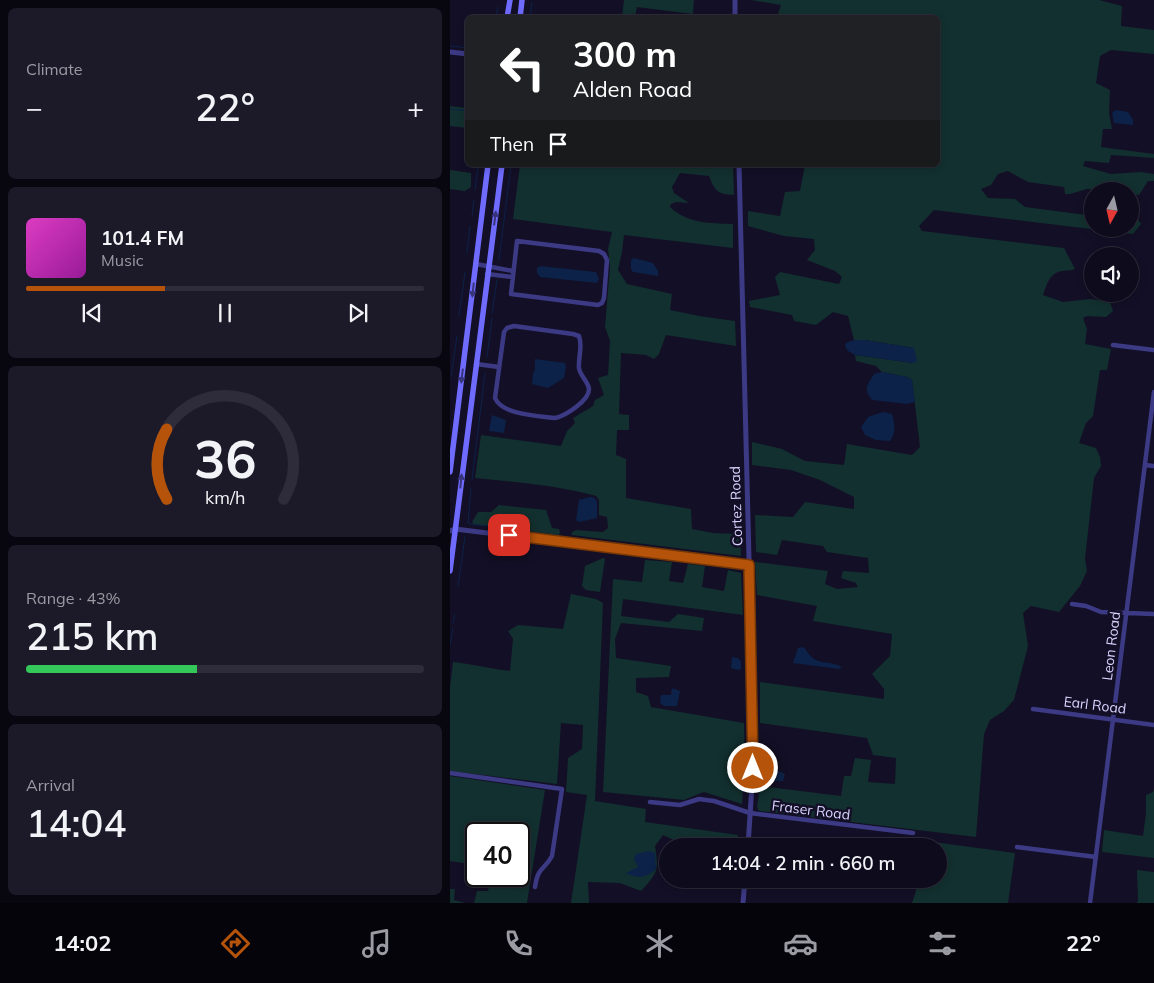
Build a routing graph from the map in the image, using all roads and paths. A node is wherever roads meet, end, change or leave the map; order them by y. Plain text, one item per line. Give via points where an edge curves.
1 (510, 0) edge
2 (522, 0) edge
3 (735, 0) edge
4 (508, 15) edge
5 (520, 15) edge
6 (735, 15) edge
7 (450, 52) edge
8 (465, 54) edge
9 (488, 167) edge
10 (502, 167) edge
11 (739, 167) edge
12 (476, 264) junction
13 (488, 266) junction
14 (513, 271) junction
15 (488, 274) junction
16 (513, 277) junction
17 (1113, 345) dead end
18 (1154, 350) edge
19 (476, 364) junction
20 (499, 367) junction
21 (1154, 392) edge
22 (1145, 464) junction
23 (1154, 466) edge
24 (450, 472) edge
25 (452, 528) edge
26 (749, 565) junction
27 (450, 571) edge
28 (1072, 604) dead end
29 (1127, 612) junction
30 (1154, 614) edge
31 (1034, 709) dead end
32 (1114, 719) junction
33 (1154, 725) edge
34 (450, 773) edge
35 (650, 802) dead end
36 (750, 814) junction
37 (913, 834) dead end
38 (748, 838) edge
39 (1017, 846) dead end
40 (1096, 857) junction
41 (535, 887) dead end
42 (744, 888) edge
43 (743, 903) edge
44 (1090, 903) edge

1 - 4 main road
2 - 5 main road
3 - 6 street
7 - 8 street
9 - 12 main road
13 -> 10 main road
11 - 26 street, Cortez Road
12 - 13 street
12 -> 24 main road
13 - 14 street
13 - 15 main road
14 - 16 street
14 - 16 street via 517,241 599,251 607,260 604,298 598,305 510,294
15 - 16 street
15 - 19 main road
17 - 18 street
19 - 20 street
25 -> 19 main road
20 - 20 street via 507,328 514,326 579,336 579,371 589,389 587,397 555,418 502,407 496,398
21 - 22 street, Leon Road
22 - 23 street
22 - 29 street, Leon Road
25 - 26 street
25 - 27 main road
26 - 36 street, Cortez Road via 754,755
28 - 29 street via 1101,612
29 - 30 street
29 - 32 street, Leon Road
31 - 32 street, Earl Road
32 - 33 street, Earl Road
32 - 40 street, Leon Road
34 - 41 street via 562,788 552,856 538,872
35 - 36 street, Fraser Road via 680,806 699,799
36 - 37 street, Fraser Road
36 - 38 street, Cortez Road
39 - 40 street
40 - 44 street, Leon Road
42 - 43 street

